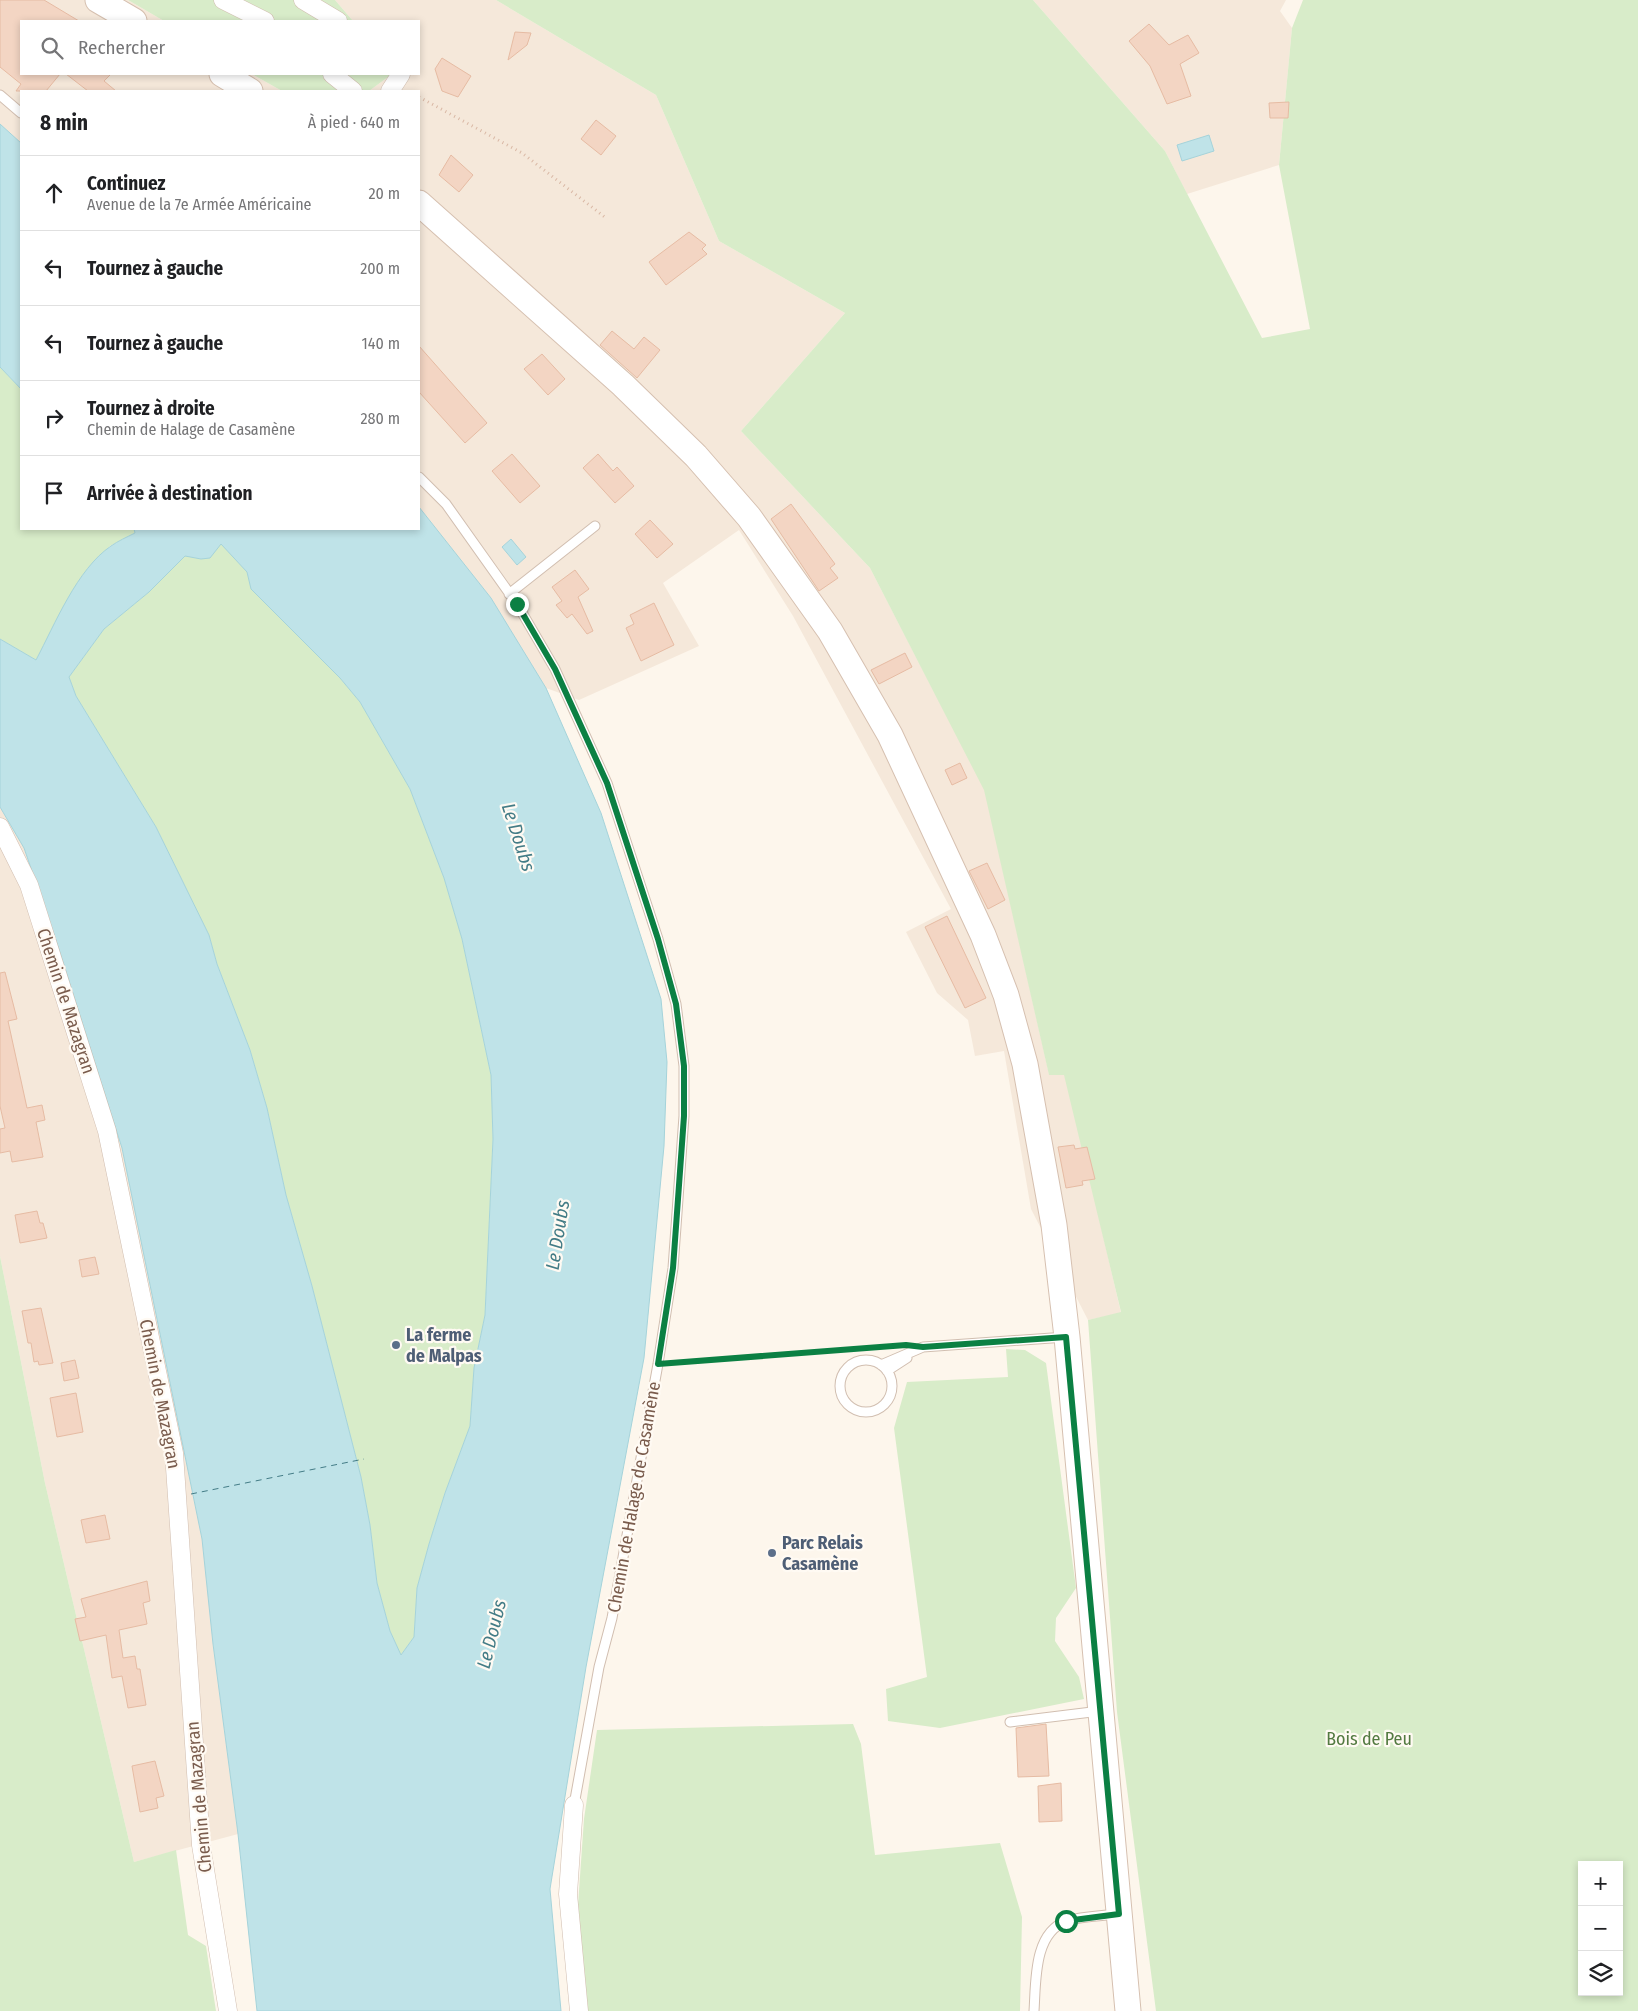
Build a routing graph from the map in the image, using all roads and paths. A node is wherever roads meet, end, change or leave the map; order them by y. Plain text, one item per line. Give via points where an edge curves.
1 (98, 0) edge
2 (223, 0) edge
3 (303, 0) edge
4 (132, 20) edge
5 (263, 20) edge
6 (336, 20) edge
7 (224, 75) edge
8 (333, 75) edge
9 (400, 75) edge
10 (248, 90) edge
11 (352, 90) edge
12 (391, 90) edge
13 (0, 95) edge
14 (420, 97) edge
15 (20, 112) edge
16 (420, 204) edge
17 (606, 218) dead end
18 (420, 478) edge
19 (595, 526) dead end
20 (509, 594) junction
21 (0, 827) edge
22 (1066, 1337) junction
23 (923, 1347) junction
24 (658, 1364) junction
25 (884, 1368) junction
26 (1101, 1711) junction
27 (1010, 1722) dead end
28 (574, 1805) joint
29 (1119, 1914) junction
30 (228, 2011) edge
31 (579, 2011) edge
32 (1034, 2011) edge
33 (1128, 2011) edge

1 - 4 main road
2 - 5 street
3 - 6 street
7 - 10 main road
8 - 11 street
9 - 12 street
13 - 15 lane
14 - 17 path via 522,153
16 - 22 main road via 623,385 696,456 749,517 830,630 890,735 983,935 1006,995 1025,1064 1054,1225
18 - 20 lane, Chemin de Halage de Casamène via 446,504
19 - 20 lane
20 - 24 lane, Chemin de Halage de Casamène via 555,669 607,783 676,1004 684,1066 684,1116 673,1268
21 - 30 street, Chemin de Mazagran via 29,885 107,1131 174,1452 201,1845
22 - 23 lane
22 - 26 main road via 1089,1660
23 - 24 path via 906,1345
23 - 25 lane
24 - 28 lane, Chemin de Halage de Casamène
25 - 25 lane via 865,1360 850,1365 840,1379 841,1395 846,1402 859,1411 877,1410 889,1397 891,1388
26 - 27 lane
26 - 29 main road
28 - 31 street, Chemin de Halage de Casamène via 568,1894
29 - 32 lane via 1066,1921 1052,1931 1037,1966
29 - 33 main road

